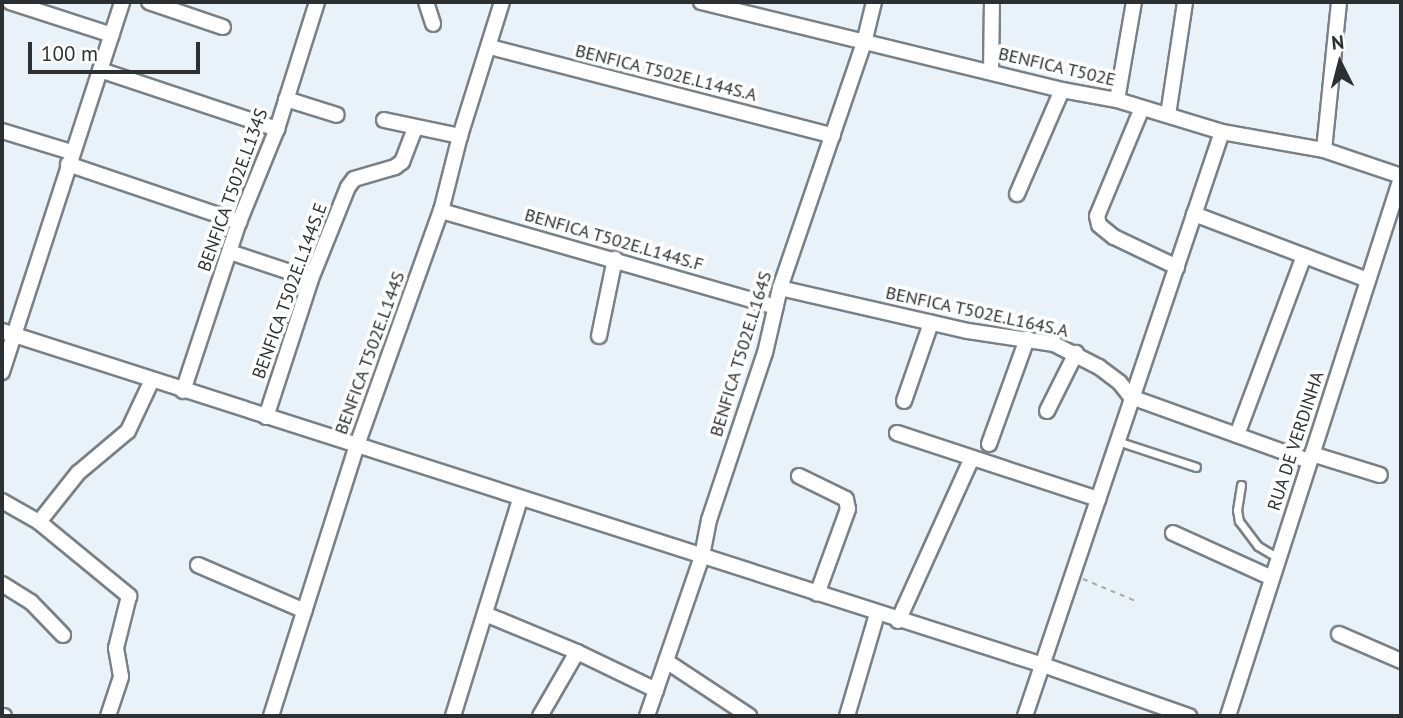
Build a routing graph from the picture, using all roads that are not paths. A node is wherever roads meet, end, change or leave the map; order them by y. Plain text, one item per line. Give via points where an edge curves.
1 (10, 2) edge
2 (122, 2) edge
3 (149, 2) edge
4 (317, 2) edge
5 (426, 2) edge
6 (502, 2) edge
7 (701, 2) edge
8 (874, 2) edge
9 (992, 2) edge
10 (1134, 2) edge
11 (1185, 2) edge
12 (1339, 2) edge
13 (433, 24) dead end
14 (223, 27) dead end
15 (112, 35) junction
16 (864, 43) junction
17 (490, 47) junction
18 (100, 70) junction
19 (991, 72) junction
20 (1062, 90) junction
21 (286, 99) junction
22 (1117, 100) junction
23 (1142, 108) junction
24 (337, 115) dead end
25 (1168, 116) junction
26 (384, 120) dead end
27 (415, 128) junction
28 (277, 129) junction
29 (2, 131) edge
30 (1222, 132) junction
31 (833, 135) junction
32 (460, 136) junction
33 (1324, 150) junction
34 (70, 158) junction
35 (1401, 177) edge
36 (1017, 194) dead end
37 (441, 211) junction
38 (1194, 214) junction
39 (239, 222) junction
40 (230, 253) junction
41 (1304, 256) junction
42 (615, 259) junction
43 (1177, 267) junction
44 (311, 279) junction
45 (1368, 280) junction
46 (780, 288) junction
47 (775, 307) junction
48 (931, 323) junction
49 (8, 333) edge
50 (599, 336) dead end
51 (1027, 339) junction
52 (1076, 353) junction
53 (2, 372) edge
54 (152, 380) junction
55 (183, 391) junction
56 (1131, 397) junction
57 (904, 401) dead end
58 (1047, 411) dead end
59 (267, 417) junction
60 (897, 433) dead end
61 (1237, 435) junction
62 (1117, 440) junction
63 (989, 444) dead end
64 (357, 445) junction
65 (972, 458) junction
66 (1310, 458) junction
67 (1196, 467) dead end
68 (1380, 475) dead end
69 (799, 476) dead end
70 (1241, 485) dead end
71 (1098, 499) junction
72 (520, 500) junction
73 (2, 501) edge
74 (39, 522) junction
75 (1173, 533) dead end
76 (702, 556) junction
77 (1278, 558) junction
78 (198, 565) dead end
79 (1272, 578) junction
80 (2, 584) edge
81 (817, 594) junction
82 (305, 611) junction
83 (485, 614) junction
84 (877, 614) junction
85 (898, 621) junction
86 (1339, 634) dead end
87 (63, 635) dead end
88 (577, 652) junction
89 (1401, 660) edge
90 (666, 661) junction
91 (1043, 664) junction
92 (656, 690) junction
93 (108, 716) edge
94 (271, 716) edge
95 (453, 716) edge
96 (540, 716) edge
97 (648, 716) edge
98 (749, 716) edge
99 (848, 716) edge
100 (1025, 716) edge
101 (1188, 716) edge
102 (1228, 716) edge

1 - 15 street
2 - 15 street
3 - 14 street
4 - 21 street, BENFICA T502E.L134S
5 - 13 street
6 - 17 street, BENFICA T502E.L144S
7 - 16 street, BENFICA T502E
8 - 16 street, BENFICA T502E.L164S
9 - 19 street
10 - 22 street
11 - 25 street
12 - 33 street
15 - 18 street
16 - 19 street, BENFICA T502E
16 - 31 street, BENFICA T502E.L164S
17 - 31 street, BENFICA T502E.L144S.A
17 - 32 street, BENFICA T502E.L144S
18 - 28 street
18 - 34 street
19 - 20 street, BENFICA T502E
20 - 22 street, BENFICA T502E
20 - 36 street
21 - 24 street
21 - 28 street, BENFICA T502E.L134S
22 - 23 street, BENFICA T502E
23 - 25 street, BENFICA T502E
23 - 43 street via 1097,216 1099,225 1114,237
25 - 30 street, BENFICA T502E
26 - 27 street
27 - 32 street
27 - 44 street, BENFICA T502E.L144S.E via 402,162 354,179
28 - 39 street, BENFICA T502E.L134S
29 - 34 street
30 - 33 street, BENFICA T502E
30 - 38 street
31 - 46 street, BENFICA T502E.L164S
32 - 37 street, BENFICA T502E.L144S
33 - 35 street, BENFICA T502E
34 - 39 street
34 - 49 street
35 - 45 street, RUA DE VERDINHA
37 - 42 street, BENFICA T502E.L144S.F
37 - 64 street, BENFICA T502E.L144S
38 - 41 street
38 - 43 street
39 - 40 street, BENFICA T502E.L134S
40 - 44 street
40 - 55 street, BENFICA T502E.L134S
41 - 45 street
41 - 61 street
42 - 47 street, BENFICA T502E.L144S.F
42 - 50 street
43 - 56 street
44 - 59 street, BENFICA T502E.L144S.E
45 - 66 street, RUA DE VERDINHA
46 - 47 street, BENFICA T502E.L164S
46 - 48 street, BENFICA T502E.L164S.A
47 - 76 street, BENFICA T502E.L164S
48 - 51 street, BENFICA T502E.L164S.A
48 - 57 street
49 - 53 street
49 - 54 street
51 - 52 street, BENFICA T502E.L164S.A
51 - 63 street
52 - 56 street, BENFICA T502E.L164S.A
52 - 58 street
54 - 55 street
54 - 74 street via 128,431 78,473
55 - 59 street
56 - 61 street, BENFICA T502E.L164S.A
56 - 62 street
59 - 64 street
60 - 65 street
61 - 66 street, BENFICA T502E.L164S.A
62 - 67 lane
62 - 71 street
64 - 72 street
64 - 82 street, BENFICA T502E.L144S
65 - 71 street
65 - 85 street
66 - 68 street, BENFICA T502E.L164S.A
66 - 77 street, RUA DE VERDINHA
69 - 81 street via 836,492 846,499 848,509
70 - 77 lane via 1239,521 1258,546
71 - 91 street
72 - 76 street
72 - 83 street
73 - 74 street
74 - 93 street via 129,596 116,648 121,677
75 - 79 street
76 - 81 street
76 - 90 street, BENFICA T502E.L164S
77 - 79 street, RUA DE VERDINHA
78 - 82 street
79 - 102 street, RUA DE VERDINHA
80 - 87 street via 32,602
81 - 84 street
82 - 94 street, BENFICA T502E.L144S
83 - 88 street
83 - 95 street
84 - 85 street
84 - 99 street
85 - 91 street
86 - 89 street
88 - 92 street
88 - 96 street
90 - 92 street, BENFICA T502E.L164S
90 - 98 street
91 - 100 street
91 - 101 street
92 - 97 street, BENFICA T502E.L164S

